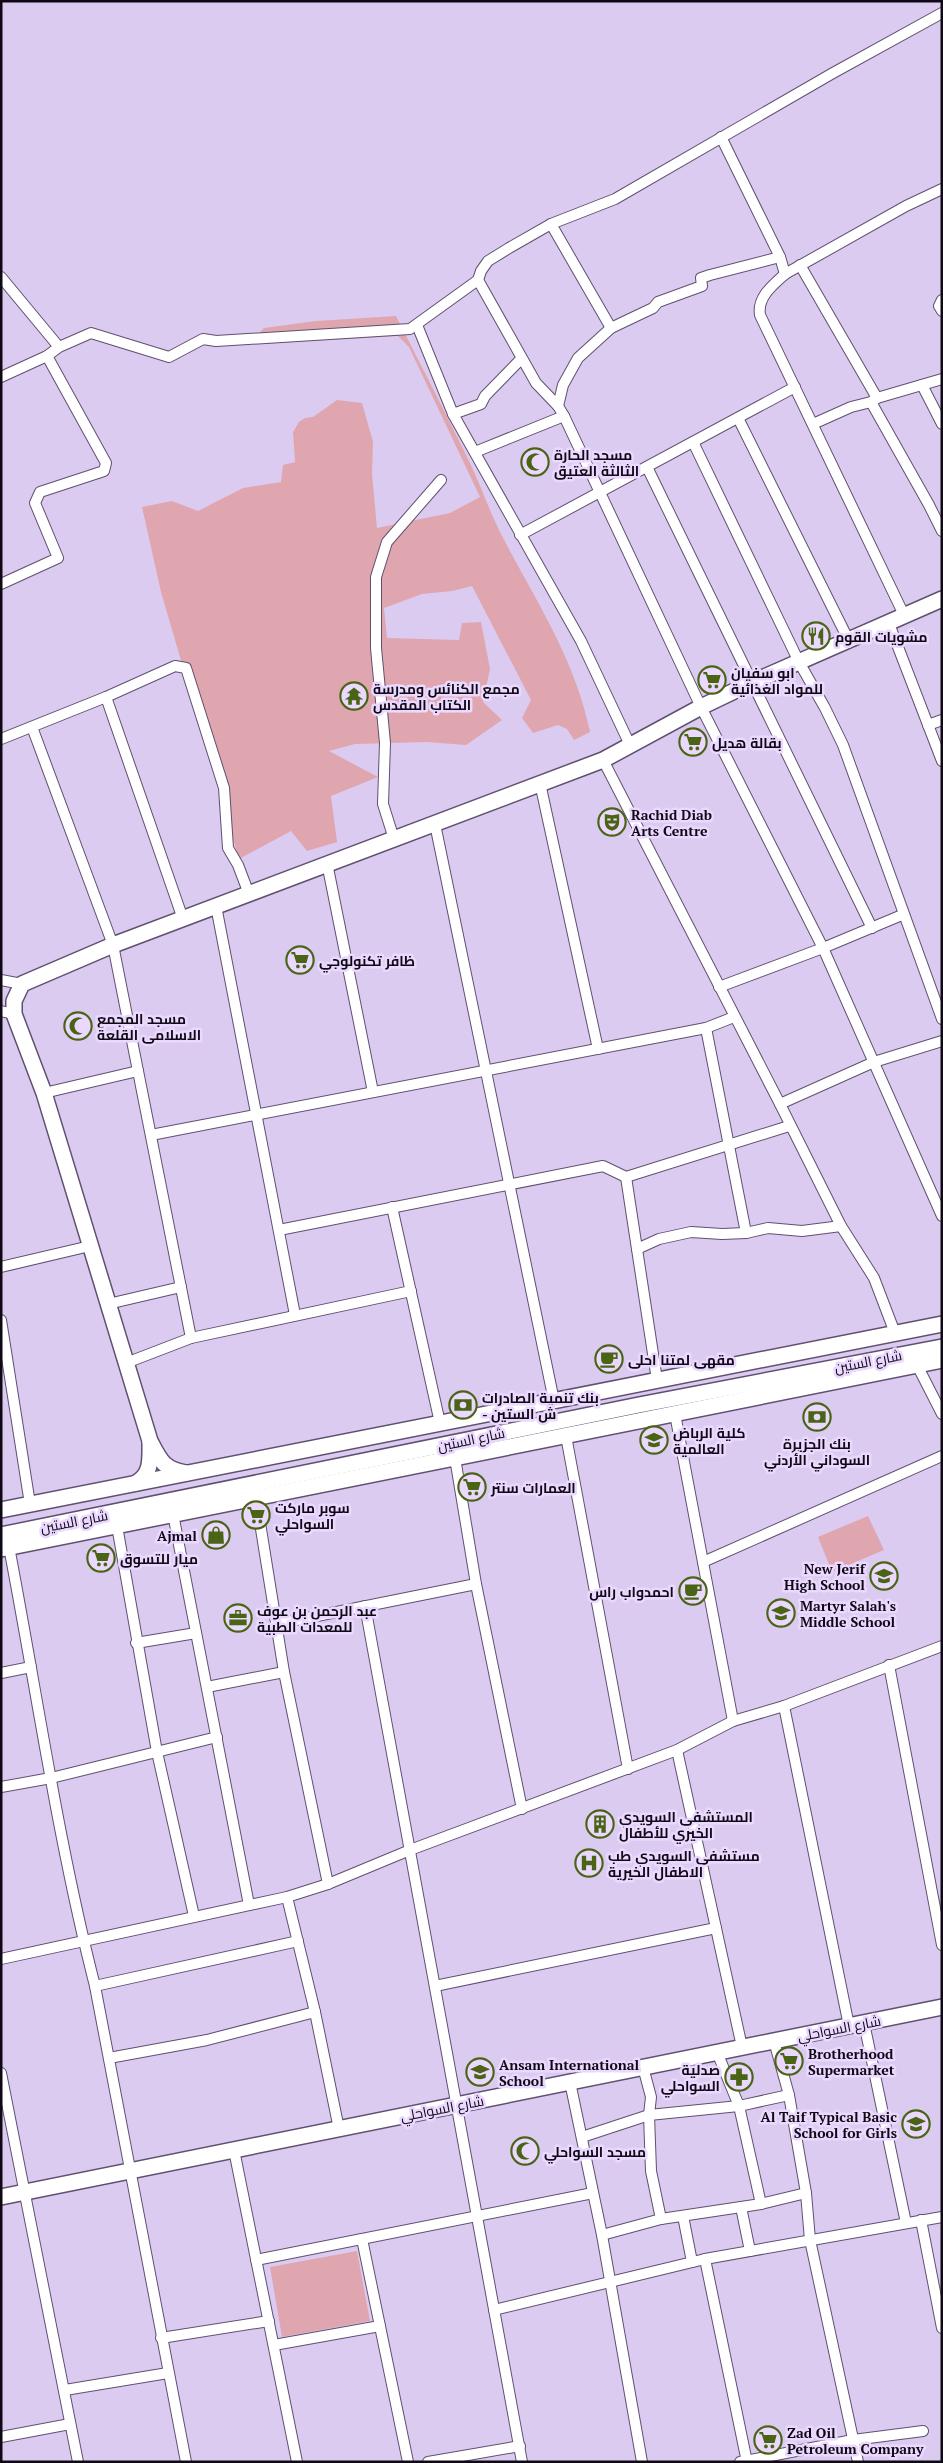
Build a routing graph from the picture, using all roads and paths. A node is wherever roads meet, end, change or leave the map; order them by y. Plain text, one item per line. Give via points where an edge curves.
1 (942, 13) edge
2 (720, 137) junction
3 (942, 189) edge
4 (551, 224) junction
5 (780, 257) junction
6 (800, 266) junction
7 (785, 274) junction
8 (1, 276) edge
9 (478, 280) junction
10 (942, 300) edge
11 (942, 311) edge
12 (417, 325) junction
13 (611, 328) junction
14 (59, 346) junction
15 (47, 356) junction
16 (521, 359) junction
17 (1, 376) edge
18 (942, 379) edge
19 (922, 386) junction
20 (795, 388) junction
21 (874, 400) junction
22 (558, 406) junction
23 (453, 414) junction
24 (564, 416) junction
25 (738, 418) junction
26 (813, 424) junction
27 (942, 424) edge
28 (693, 442) junction
29 (475, 452) junction
30 (647, 468) junction
31 (442, 480) dead end
32 (600, 492) junction
33 (942, 531) edge
34 (520, 535) junction
35 (1, 584) edge
36 (942, 599) edge
37 (904, 614) junction
38 (888, 621) junction
39 (848, 639) junction
40 (799, 662) junction
41 (753, 682) junction
42 (106, 697) junction
43 (701, 707) junction
44 (942, 720) edge
45 (928, 725) junction
46 (32, 727) junction
47 (1, 739) edge
48 (631, 747) junction
49 (603, 760) junction
50 (942, 761) edge
51 (540, 783) junction
52 (434, 824) junction
53 (394, 838) junction
54 (327, 863) junction
55 (249, 894) junction
56 (216, 906) junction
57 (902, 915) junction
58 (183, 919) junction
59 (872, 928) junction
60 (113, 945) junction
61 (823, 948) junction
62 (1, 980) edge
63 (22, 984) junction
64 (719, 988) junction
65 (8, 1013) edge
66 (734, 1017) junction
67 (942, 1019) edge
68 (706, 1028) junction
69 (942, 1040) edge
70 (598, 1049) junction
71 (874, 1062) junction
72 (486, 1070) junction
73 (138, 1071) junction
74 (373, 1092) junction
75 (44, 1093) junction
76 (780, 1104) junction
77 (256, 1114) junction
78 (789, 1126) junction
79 (151, 1135) junction
80 (728, 1145) junction
81 (626, 1177) junction
82 (509, 1184) junction
83 (938, 1203) edge
84 (392, 1207) junction
85 (942, 1216) edge
86 (841, 1226) junction
87 (279, 1230) junction
88 (746, 1234) junction
89 (90, 1246) junction
90 (637, 1248) junction
91 (1, 1267) edge
92 (181, 1287) junction
93 (411, 1291) junction
94 (108, 1304) junction
95 (296, 1315) junction
96 (1, 1320) edge
97 (942, 1324) edge
98 (895, 1333) junction
99 (191, 1338) junction
100 (942, 1347) edge
101 (942, 1360) edge
102 (126, 1363) junction
103 (917, 1364) junction
104 (657, 1380) junction
105 (554, 1401) junction
106 (675, 1414) junction
107 (942, 1414) edge
108 (440, 1423) junction
109 (566, 1436) junction
110 (150, 1441) junction
111 (942, 1456) edge
112 (455, 1458) junction
113 (186, 1473) junction
114 (135, 1484) junction
115 (256, 1498) junction
116 (30, 1504) junction
117 (1, 1510) edge
118 (173, 1514) junction
119 (117, 1526) junction
120 (63, 1530) junction
121 (4, 1544) edge
122 (703, 1562) junction
123 (476, 1584) junction
124 (364, 1606) junction
125 (277, 1624) junction
126 (196, 1633) junction
127 (136, 1643) junction
128 (942, 1646) edge
129 (889, 1666) junction
130 (31, 1667) junction
131 (284, 1672) junction
132 (1, 1673) edge
133 (207, 1687) junction
134 (784, 1706) junction
135 (733, 1721) junction
136 (217, 1737) junction
137 (677, 1750) junction
138 (158, 1752) junction
139 (628, 1769) junction
140 (51, 1778) junction
141 (1, 1787) edge
142 (522, 1810) junction
143 (410, 1850) junction
144 (328, 1884) junction
145 (287, 1897) junction
146 (249, 1905) junction
147 (194, 1916) junction
148 (716, 1928) junction
149 (298, 1941) junction
150 (84, 1942) junction
151 (942, 1945) edge
152 (1, 1959) edge
153 (95, 1986) junction
154 (435, 1986) junction
155 (942, 2007) edge
156 (315, 2012) junction
157 (857, 2024) junction
158 (774, 2041) junction
159 (742, 2047) junction
160 (717, 2052) junction
161 (108, 2058) junction
162 (643, 2067) junction
163 (1, 2073) edge
164 (570, 2082) junction
165 (789, 2095) junction
166 (457, 2105) junction
167 (740, 2106) junction
168 (648, 2114) junction
169 (339, 2129) junction
170 (582, 2137) junction
171 (234, 2150) junction
172 (130, 2171) junction
173 (26, 2192) junction
174 (593, 2193) junction
175 (806, 2193) junction
176 (1, 2197) edge
177 (761, 2204) junction
178 (741, 2207) junction
179 (477, 2216) junction
180 (683, 2216) junction
181 (942, 2216) edge
182 (662, 2219) junction
183 (921, 2220) junction
184 (906, 2223) junction
185 (602, 2235) junction
186 (362, 2239) junction
187 (810, 2240) junction
188 (750, 2251) junction
189 (705, 2259) junction
190 (256, 2260) junction
191 (692, 2262) junction
192 (610, 2283) junction
193 (494, 2310) junction
194 (269, 2321) junction
195 (380, 2326) junction
196 (942, 2328) edge
197 (161, 2338) junction
198 (274, 2345) junction
199 (168, 2373) junction
200 (65, 2390) junction
201 (70, 2424) junction
202 (923, 2431) dead end
203 (1, 2437) edge
204 (853, 2440) junction
205 (520, 2446) junction
206 (745, 2461) edge
207 (78, 2462) edge
208 (186, 2462) edge
209 (297, 2462) edge
210 (408, 2462) edge
211 (428, 2462) edge
212 (522, 2462) edge
213 (642, 2462) edge
214 (858, 2462) edge

1 - 2 street
2 - 4 street via 615,199
2 - 5 street
3 - 6 street
4 - 9 street via 488,262
4 - 13 street
5 - 7 street
5 - 13 street via 701,278 702,286 658,302 653,308
6 - 7 street
6 - 21 street
7 - 20 street via 768,290 759,308
8 - 14 street
9 - 12 street
9 - 16 street
10 - 11 street via 939,306
12 - 14 street via 404,331 216,341 203,339 169,357 91,334
12 - 23 street
13 - 22 street via 578,358 563,385
14 - 15 street
15 - 17 street
15 - 35 street via 106,463 104,470 40,492 36,503 58,558
16 - 22 street via 536,383
16 - 23 street via 480,404
18 - 19 street
19 - 21 street
19 - 27 street
20 - 25 street
20 - 26 street
21 - 26 street
21 - 33 street
22 - 24 street
23 - 29 street
24 - 29 street
24 - 32 street
25 - 28 street
25 - 39 street
26 - 37 street
28 - 30 street
28 - 40 street
29 - 34 street
30 - 32 street
30 - 41 street
31 - 53 street via 387,542 376,576 376,648 385,743 383,804
32 - 34 street
32 - 43 street
34 - 48 street via 581,640
36 - 37 street
37 - 38 street
38 - 39 street
38 - 45 street
39 - 40 street
40 - 41 street
40 - 57 street via 843,745
41 - 43 street
41 - 59 street
42 - 46 street
42 - 55 street via 175,666 188,670 224,788 228,848
42 - 58 street
43 - 48 street
43 - 61 street
44 - 45 street
45 - 50 street
46 - 47 street
46 - 60 street
48 - 49 street
49 - 51 street
49 - 64 street
51 - 52 street
51 - 70 street
52 - 53 street
52 - 72 street
53 - 54 street
54 - 55 street
54 - 74 street
55 - 56 street
56 - 58 street
56 - 77 street
57 - 59 street
57 - 67 street
58 - 60 street
59 - 61 street
60 - 63 street
60 - 73 street
61 - 64 street
61 - 71 street
62 - 63 street
63 - 65 street
64 - 66 street
65 - 75 street
66 - 68 street
66 - 76 street
68 - 70 street
68 - 80 street
69 - 71 street
70 - 72 street
71 - 76 street
71 - 83 street
72 - 74 street
72 - 82 street
73 - 75 street
73 - 79 street
74 - 77 street
75 - 89 street
76 - 78 street
77 - 79 street
77 - 87 street
78 - 80 street
78 - 86 street
79 - 92 street
80 - 81 street
80 - 88 street
81 - 82 street via 603,1166
81 - 90 street
82 - 84 street
82 - 105 street
83 - 85 street
84 - 87 street
84 - 93 street
86 - 88 street via 802,1231 768,1228
86 - 98 street via 874,1278
87 - 95 street
88 - 90 street via 691,1232 658,1239
89 - 91 street
89 - 94 street
90 - 104 street
92 - 94 street
92 - 99 street
93 - 95 street
93 - 108 street
94 - 102 street
95 - 99 street
96 - 116 street
97 - 98 street, شارع الستين
98 - 104 street, شارع الستين
99 - 102 street
100 - 120 street, شارع الستين via 639,1404
101 - 103 street
102 - 110 street
103 - 106 street
103 - 107 street
104 - 105 street, شارع الستين
105 - 108 street, شارع الستين
106 - 109 street
106 - 122 street
108 - 113 street, شارع الستين
109 - 112 street
109 - 139 street
110 - 113 street via 163,1464 171,1470
110 - 114 street via 148,1472
111 - 122 street
112 - 115 street
112 - 123 street
113 - 114 street, شارع الستين
114 - 116 street, شارع الستين
115 - 118 street
115 - 125 street
116 - 117 street, شارع الستين
118 - 119 street
118 - 126 street
119 - 120 street
119 - 127 street
120 - 121 street, شارع الستين
121 - 130 street
122 - 135 street
123 - 124 street
123 - 142 street
124 - 125 street
124 - 143 street
125 - 131 street
126 - 127 street
126 - 133 street
127 - 138 street
128 - 129 street
129 - 134 street
129 - 151 street
130 - 132 street
130 - 140 street
131 - 133 street
131 - 144 street
133 - 136 street
134 - 135 street
134 - 157 street
135 - 137 street
136 - 138 street
136 - 146 street
137 - 139 street
137 - 148 street
138 - 140 street
138 - 147 street
139 - 142 street
140 - 141 street
140 - 150 street
142 - 143 street
143 - 144 street
143 - 154 street
144 - 145 street
145 - 146 street
145 - 149 street
146 - 147 street
147 - 150 street
148 - 154 street
148 - 159 street
149 - 153 street
149 - 156 street
150 - 152 street
150 - 153 street
153 - 161 street
154 - 166 street
155 - 157 street, شارع السواحلي
156 - 161 street via 207,2040
156 - 169 street
157 - 158 street, شارع السواحلي
157 - 184 street
158 - 159 street, شارع السواحلي
158 - 165 street
159 - 160 street, شارع السواحلي
160 - 162 street, شارع السواحلي
160 - 167 street
161 - 172 street
162 - 164 street, شارع السواحلي
162 - 168 street via 651,2097
163 - 173 street
164 - 166 street, شارع السواحلي
164 - 170 street
165 - 167 street
165 - 175 street
166 - 169 street, شارع السواحلي
166 - 179 street
167 - 168 street
167 - 177 street
168 - 170 street
168 - 182 street via 651,2171
169 - 171 street, شارع السواحلي
170 - 174 street
171 - 172 street, شارع السواحلي
171 - 190 street
172 - 173 street, شارع السواحلي
172 - 197 street
173 - 176 street, شارع السواحلي
173 - 200 street
174 - 179 street
174 - 185 street
175 - 177 street
175 - 187 street
177 - 178 street
178 - 180 street
178 - 188 street
179 - 186 street
179 - 193 street
180 - 182 street
180 - 191 street
181 - 183 street
182 - 185 street
183 - 184 street
183 - 196 street
184 - 187 street
185 - 192 street
186 - 190 street
186 - 195 street
187 - 188 street
187 - 204 street
188 - 189 street
189 - 191 street
189 - 206 street
190 - 194 street
191 - 192 street
192 - 193 street
192 - 213 street
193 - 205 street
194 - 197 street
194 - 198 street
195 - 198 street
195 - 210 street
197 - 199 street
198 - 209 street
199 - 200 street
199 - 208 street
200 - 201 street
201 - 203 street
201 - 207 street
202 - 204 street
204 - 206 street
204 - 214 street
205 - 211 street
205 - 212 street

